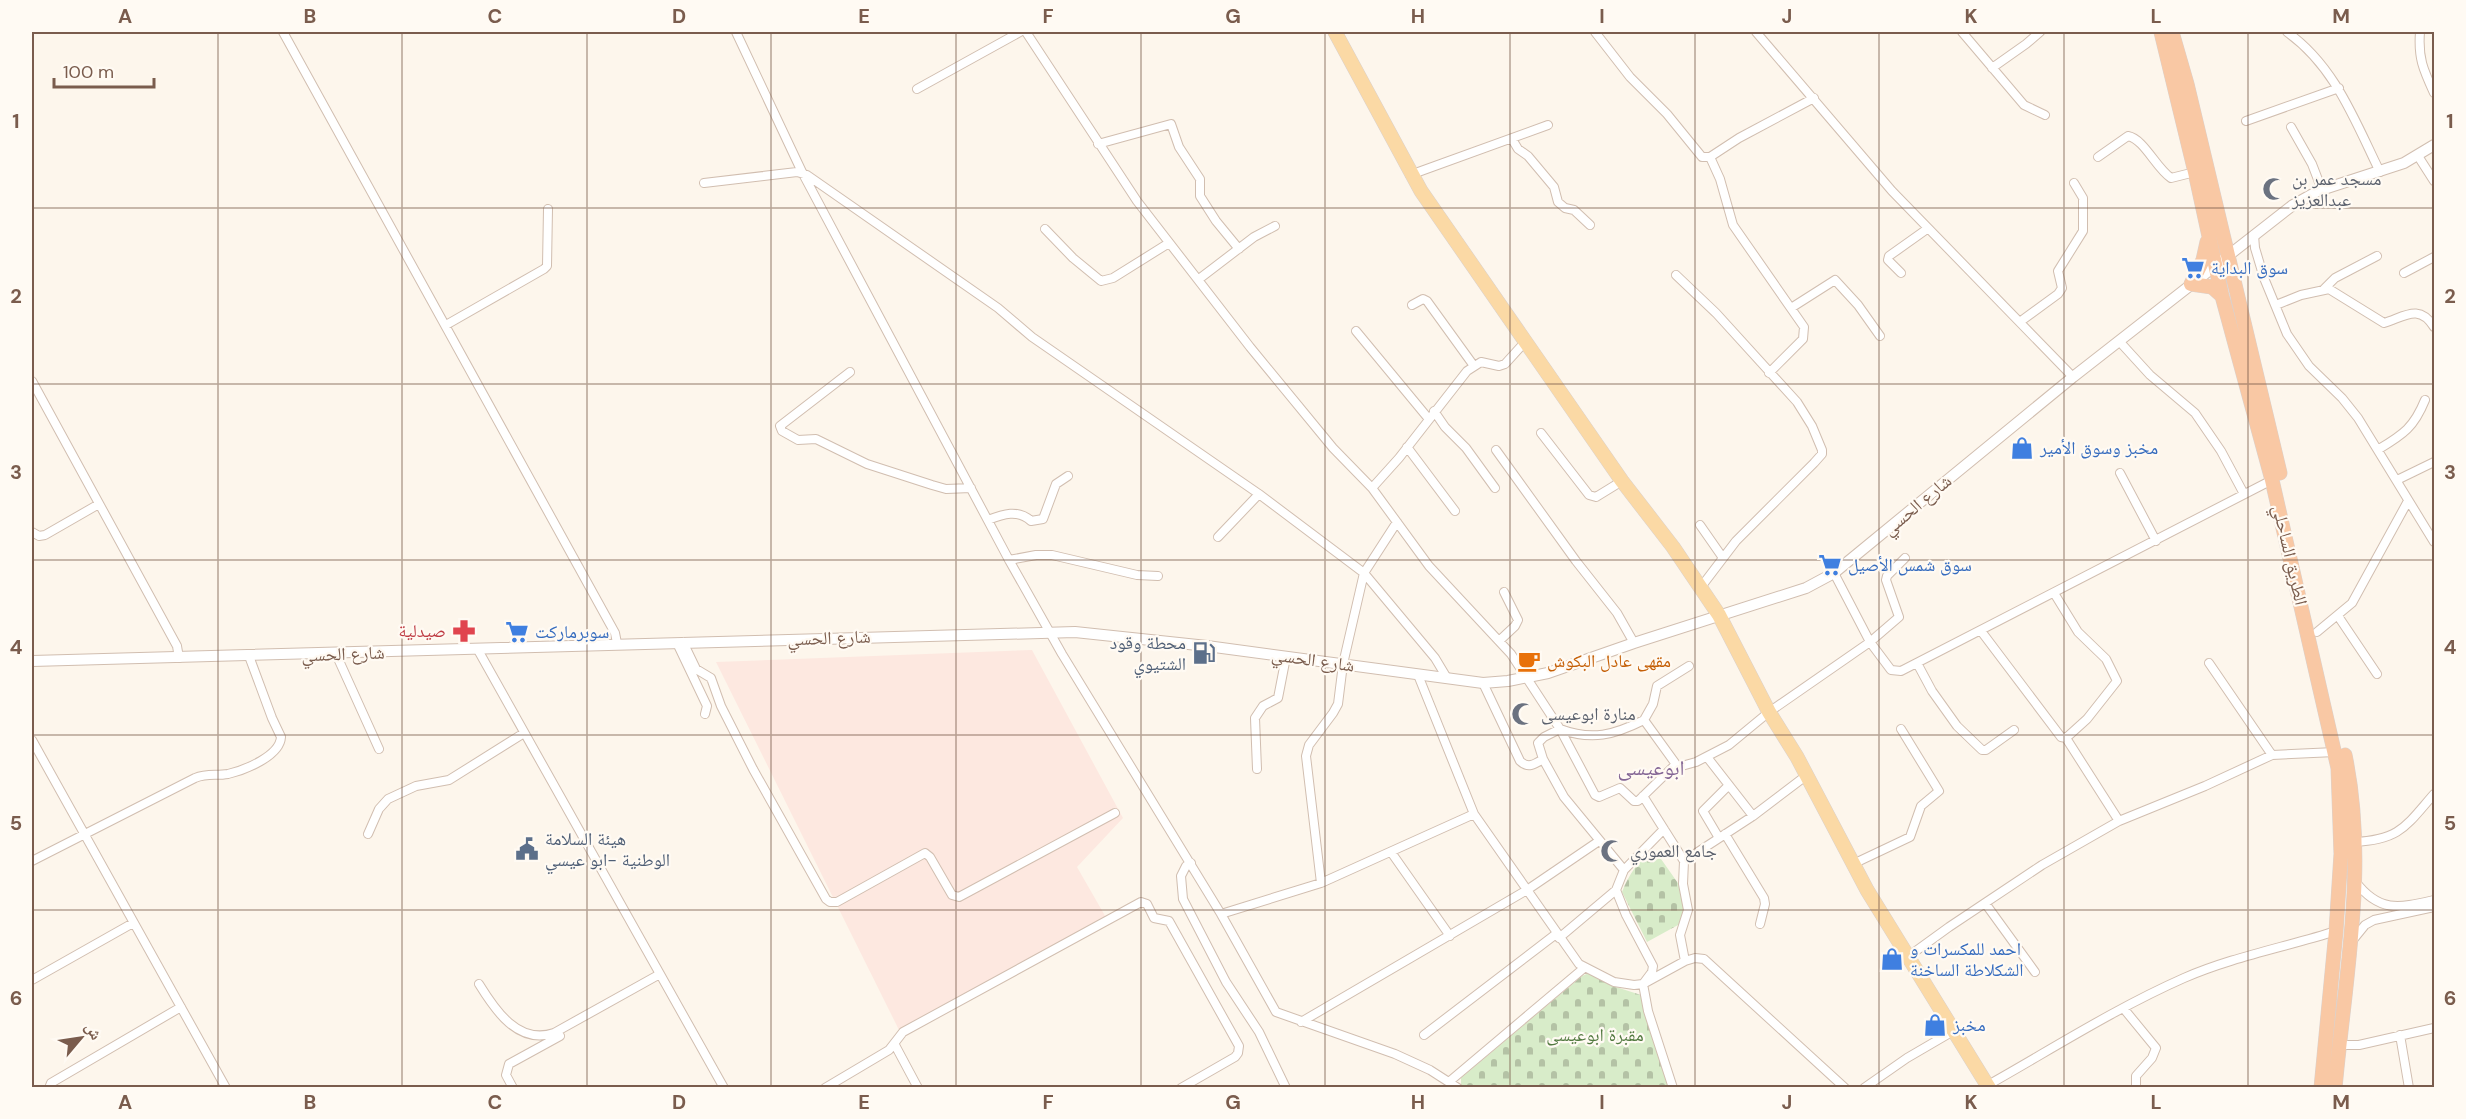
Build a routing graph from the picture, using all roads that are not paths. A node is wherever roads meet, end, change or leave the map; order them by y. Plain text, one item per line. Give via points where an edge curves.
1 (283, 32) edge
2 (736, 32) edge
3 (1020, 32) edge
4 (1026, 32) edge
5 (1335, 32) edge
6 (1595, 32) edge
7 (1756, 32) edge
8 (1962, 32) edge
9 (2040, 32) edge
10 (2161, 32) edge
11 (2172, 32) edge
12 (2287, 32) edge
13 (2420, 32) edge
14 (1992, 68) junction
15 (2339, 88) junction
16 (917, 89) dead end
17 (2434, 93) edge
18 (1814, 98) junction
19 (2045, 115) dead end
20 (2246, 121) dead end
21 (1548, 125) dead end
22 (2291, 127) dead end
23 (1512, 139) junction
24 (1098, 144) junction
25 (2434, 146) edge
26 (2418, 156) junction
27 (1710, 157) junction
28 (2098, 157) dead end
29 (802, 172) junction
30 (2195, 172) junction
31 (2380, 172) junction
32 (1410, 175) junction
33 (2434, 181) edge
34 (704, 183) dead end
35 (2074, 183) dead end
36 (2322, 189) junction
37 (548, 209) dead end
38 (1590, 225) dead end
39 (1275, 226) dead end
40 (1045, 229) dead end
41 (1927, 229) junction
42 (2208, 234) junction
43 (2254, 235) junction
44 (1169, 243) junction
45 (1239, 249) junction
46 (2228, 255) junction
47 (2377, 256) dead end
48 (2434, 257) edge
49 (2216, 265) junction
50 (1901, 273) dead end
51 (2404, 273) dead end
52 (1676, 275) dead end
53 (1199, 279) junction
54 (2191, 284) junction
55 (2324, 289) junction
56 (2222, 297) junction
57 (2276, 304) junction
58 (1412, 305) dead end
59 (1791, 308) junction
60 (2021, 321) junction
61 (446, 325) junction
62 (2434, 327) edge
63 (1356, 331) dead end
64 (1880, 336) dead end
65 (2119, 341) junction
66 (1525, 342) junction
67 (1474, 366) junction
68 (850, 372) dead end
69 (1769, 373) junction
70 (2073, 377) junction
71 (32, 381) edge
72 (2425, 400) dead end
73 (1431, 415) junction
74 (1541, 433) dead end
75 (1407, 447) junction
76 (2379, 449) junction
77 (1496, 450) dead end
78 (2434, 462) edge
79 (2120, 472) dead end
80 (1068, 476) dead end
81 (2272, 480) junction
82 (2397, 480) junction
83 (1622, 482) junction
84 (972, 488) junction
85 (1372, 488) junction
86 (1496, 489) dead end
87 (1259, 494) junction
88 (2244, 494) junction
89 (2408, 501) junction
90 (99, 504) junction
91 (1455, 511) dead end
92 (988, 520) junction
93 (1397, 522) junction
94 (1700, 525) dead end
95 (32, 532) edge
96 (1218, 537) dead end
97 (2156, 541) junction
98 (2434, 542) edge
99 (1723, 558) junction
100 (1905, 558) dead end
101 (1009, 560) junction
102 (1364, 573) junction
103 (1834, 573) junction
104 (1158, 576) dead end
105 (1701, 587) junction
106 (1504, 592) dead end
107 (2054, 593) junction
108 (1719, 615) junction
109 (2338, 616) junction
110 (1981, 631) junction
111 (1049, 632) junction
112 (2316, 632) junction
113 (1499, 641) junction
114 (680, 642) junction
115 (1870, 642) junction
116 (1634, 643) junction
117 (617, 644) junction
118 (478, 650) junction
119 (336, 654) junction
120 (249, 656) junction
121 (1286, 657) junction
122 (179, 658) junction
123 (32, 661) edge
124 (1917, 663) junction
125 (2209, 663) dead end
126 (1343, 664) junction
127 (1689, 666) dead end
128 (2377, 674) dead end
129 (1418, 675) junction
130 (1447, 678) junction
131 (1527, 678) junction
132 (1483, 682) junction
133 (1768, 712) junction
134 (705, 714) dead end
135 (1644, 720) junction
136 (1560, 729) junction
137 (1901, 729) dead end
138 (2014, 730) dead end
139 (524, 733) junction
140 (2066, 738) junction
141 (32, 740) edge
142 (379, 749) dead end
143 (2335, 752) junction
144 (2272, 755) junction
145 (1707, 758) junction
146 (1543, 759) junction
147 (1675, 765) junction
148 (1257, 769) dead end
149 (1807, 776) junction
150 (1729, 785) junction
151 (2434, 794) edge
152 (1643, 796) junction
153 (1115, 813) dead end
154 (1474, 814) junction
155 (1754, 816) junction
156 (2119, 821) junction
157 (1664, 829) junction
158 (83, 833) junction
159 (368, 834) dead end
160 (1722, 836) junction
161 (1599, 841) junction
162 (2354, 842) junction
163 (1391, 852) junction
164 (32, 861) edge
165 (1684, 861) junction
166 (1191, 863) junction
167 (1853, 864) junction
168 (1624, 870) junction
169 (2355, 880) junction
170 (1321, 883) junction
171 (1527, 890) junction
172 (1616, 890) junction
173 (2434, 900) edge
174 (1985, 903) junction
175 (2434, 907) edge
176 (1221, 914) junction
177 (133, 923) junction
178 (1760, 924) dead end
179 (2336, 931) junction
180 (1450, 936) junction
181 (1558, 936) junction
182 (2350, 944) junction
183 (1909, 956) junction
184 (1685, 962) junction
185 (1584, 968) junction
186 (2036, 972) dead end
187 (661, 977) junction
188 (32, 980) edge
189 (479, 984) dead end
190 (1643, 984) junction
191 (181, 1007) junction
192 (2124, 1009) junction
193 (1301, 1022) junction
194 (2434, 1028) edge
195 (1955, 1030) junction
196 (1424, 1035) dead end
197 (2400, 1035) junction
198 (895, 1044) junction
199 (2339, 1045) junction
200 (1450, 1082) junction
201 (1988, 1086) edge
202 (49, 1088) edge
203 (226, 1088) edge
204 (513, 1088) edge
205 (724, 1088) edge
206 (825, 1088) edge
207 (918, 1088) edge
208 (1181, 1088) edge
209 (1286, 1088) edge
210 (1458, 1088) edge
211 (1673, 1088) edge
212 (1845, 1088) edge
213 (1864, 1088) edge
214 (2136, 1088) edge
215 (2321, 1088) edge
216 (2335, 1088) edge
217 (2409, 1088) edge

1 - 61 street
2 - 29 street
3 - 16 street
4 - 24 street
5 - 32 main road
6 - 27 street via 1697,153
7 - 18 street
8 - 14 street
9 - 14 street
10 - 30 highway, الطريق الساحلي
11 - 46 highway, الطريق الساحلي
12 - 15 street
13 - 17 street via 2420,57
14 - 19 street via 2024,105
15 - 20 street
15 - 31 street
18 - 27 street
18 - 41 street
21 - 23 street
22 - 36 street
23 - 32 street
23 - 38 street via 1554,187 1558,202
24 - 44 street
24 - 45 street via 1171,124 1179,147 1200,179 1200,196
25 - 26 street, شارع الحسي
26 - 31 street, شارع الحسي
26 - 33 street
27 - 59 street via 1733,225
28 - 30 street via 2128,136 2136,139 2171,178
29 - 34 street
29 - 84 street
29 - 87 street
30 - 42 highway, الطريق الساحلي
31 - 36 street, شارع الحسي
32 - 66 main road
35 - 60 street via 2083,198 2083,231 2058,271 2062,288
36 - 43 street, شارع الحسي
37 - 61 street via 547,266
39 - 45 street
40 - 44 street via 1101,281 1113,278
41 - 50 street via 1890,256 1888,260
41 - 60 street
42 - 49 highway, الطريق الساحلي
42 - 54 highway via 2203,260
43 - 46 street, شارع الحسي
43 - 57 street via 2257,256
44 - 53 street
45 - 53 street
46 - 49 street, شارع الحسي
46 - 112 highway, الطريق الساحلي
47 - 55 street via 2335,278
48 - 51 street
49 - 54 street, شارع الحسي
49 - 56 highway, الطريق الساحلي
52 - 69 street
53 - 85 street via 1275,378
54 - 56 highway via 2212,287
54 - 65 street, شارع الحسي
55 - 57 street
55 - 62 street via 2337,292 2384,323 2417,314 2430,320
56 - 81 highway, الطريق الساحلي
57 - 76 street via 2287,334 2309,366 2342,398
58 - 67 street via 1427,300
59 - 64 street via 1835,280
59 - 69 street via 1804,327 1803,339
60 - 70 street
61 - 117 street via 615,633
63 - 73 street
65 - 70 street, شارع الحسي
65 - 88 street via 2150,375 2195,413
66 - 67 street via 1505,364 1481,362
66 - 83 main road
67 - 73 street
68 - 84 street via 780,426 782,431 798,440 816,439 867,464 932,485
69 - 99 street via 1797,402 1812,426 1822,454
70 - 103 street, شارع الحسي
71 - 90 street
72 - 76 street via 2418,418 2401,436
73 - 75 street
73 - 86 street via 1466,448
74 - 83 street via 1589,495 1596,497
75 - 85 street
75 - 91 street
76 - 82 street
77 - 116 street via 1617,613
78 - 82 street
79 - 97 street
80 - 92 street via 1056,484 1043,519 1031,521 1026,516 1003,513
81 - 88 street
81 - 143 highway, الطريق الساحلي
82 - 89 street
83 - 105 main road
84 - 92 street
85 - 93 street
87 - 96 street
87 - 102 street
88 - 97 street
89 - 98 street
89 - 109 street via 2352,603
90 - 95 street via 45,535
90 - 122 street via 177,646
92 - 101 street
93 - 102 street
93 - 113 street via 1429,566
94 - 99 street
97 - 107 street
99 - 105 street
100 - 115 street via 1887,576 1899,617
101 - 104 street via 1052,555 1137,575
101 - 111 street
102 - 126 street
102 - 130 street
103 - 108 street, شارع الحسي via 1806,588
103 - 115 street
105 - 108 main road
106 - 113 street via 1518,620
107 - 110 street
107 - 140 street via 2078,632 2106,659 2117,681
108 - 116 street, شارع الحسي
108 - 133 main road
109 - 112 street
109 - 128 street
110 - 124 street
110 - 140 street via 2061,737
111 - 114 street, شارع الحسي
111 - 121 street, شارع الحسي
111 - 166 street
112 - 162 highway, الطريق الساحلي via 2346,764
113 - 131 street
114 - 117 street, شارع الحسي
114 - 134 street via 707,706
114 - 153 street via 696,669 711,678 753,770 830,902 837,902 925,853 952,895 959,897
115 - 124 street via 1893,671
115 - 133 street
116 - 131 street, شارع الحسي
117 - 118 street, شارع الحسي
118 - 119 street, شارع الحسي
118 - 139 street
119 - 120 street, شارع الحسي
119 - 142 street
120 - 122 street, شارع الحسي
120 - 158 street via 281,737 277,748 237,771 203,774
121 - 126 street, شارع الحسي
121 - 148 street via 1278,698 1263,706 1255,717
122 - 123 street, شارع الحسي
124 - 138 street via 1957,726 1982,750
125 - 144 street
126 - 129 street, شارع الحسي
126 - 170 street via 1338,704 1309,745 1306,756
127 - 135 street via 1658,686
129 - 130 street, شارع الحسي
129 - 154 street
130 - 132 street, شارع الحسي
131 - 132 street, شارع الحسي
131 - 136 street
132 - 146 street via 1520,761 1531,765
133 - 145 street via 1729,746
133 - 149 main road
135 - 136 street via 1592,736
135 - 147 street
136 - 146 street via 1538,743
136 - 152 street via 1597,796 1620,788 1634,801
137 - 167 street via 1939,791 1921,806 1910,837
139 - 159 street via 449,780 416,786 388,799 378,809
139 - 187 street
140 - 156 street
141 - 158 street
143 - 144 street
143 - 179 highway, الطريق الساحلي via 2341,854
144 - 156 street
145 - 147 street via 1682,767
145 - 150 street
146 - 161 street via 1563,797
147 - 152 street
149 - 155 street
149 - 167 main road
150 - 155 street
150 - 160 street via 1703,811
151 - 162 street via 2402,831 2385,838
152 - 157 street
154 - 163 street
154 - 171 street
155 - 160 street
156 - 174 street
157 - 165 street
157 - 168 street
158 - 164 street
158 - 177 street
160 - 165 street
160 - 178 street via 1764,898
161 - 168 street
161 - 171 street
162 - 169 highway, الطريق الساحلي
163 - 170 street
163 - 180 street
165 - 184 street via 1688,910 1680,935
166 - 176 street
166 - 209 street via 1181,876 1183,899 1226,982 1259,1032
167 - 183 main road
168 - 172 street
169 - 173 street via 2370,898 2385,906
169 - 182 highway, الطريق الساحلي
170 - 176 street
171 - 180 street
171 - 181 street
172 - 181 street
172 - 190 street via 1653,966
174 - 183 street
174 - 186 street
175 - 182 street via 2374,920
176 - 193 street via 1276,1012
177 - 188 street
177 - 191 street
179 - 192 street via 2184,978
179 - 215 highway, الطريق الساحلي
180 - 193 street
181 - 185 street
181 - 196 street
182 - 199 highway, الطريق الساحلي
183 - 195 main road
184 - 190 street
184 - 212 street via 1695,958 1711,964
185 - 190 street via 1614,982
185 - 200 street
187 - 189 street via 544,1036 528,1034 505,1021
187 - 204 street via 509,1064 506,1075
187 - 205 street
190 - 211 street
191 - 202 street via 51,1083
191 - 203 street
192 - 201 street
192 - 214 street via 2156,1048 2136,1076
193 - 200 street via 1385,1050
194 - 197 street
195 - 201 main road
195 - 213 street
197 - 199 street via 2359,1045
197 - 217 street
198 - 206 street
198 - 207 street
198 - 208 street via 903,1032 1144,902 1155,918 1169,921 1239,1048 1235,1057
199 - 216 highway, الطريق الساحلي
200 - 210 street

